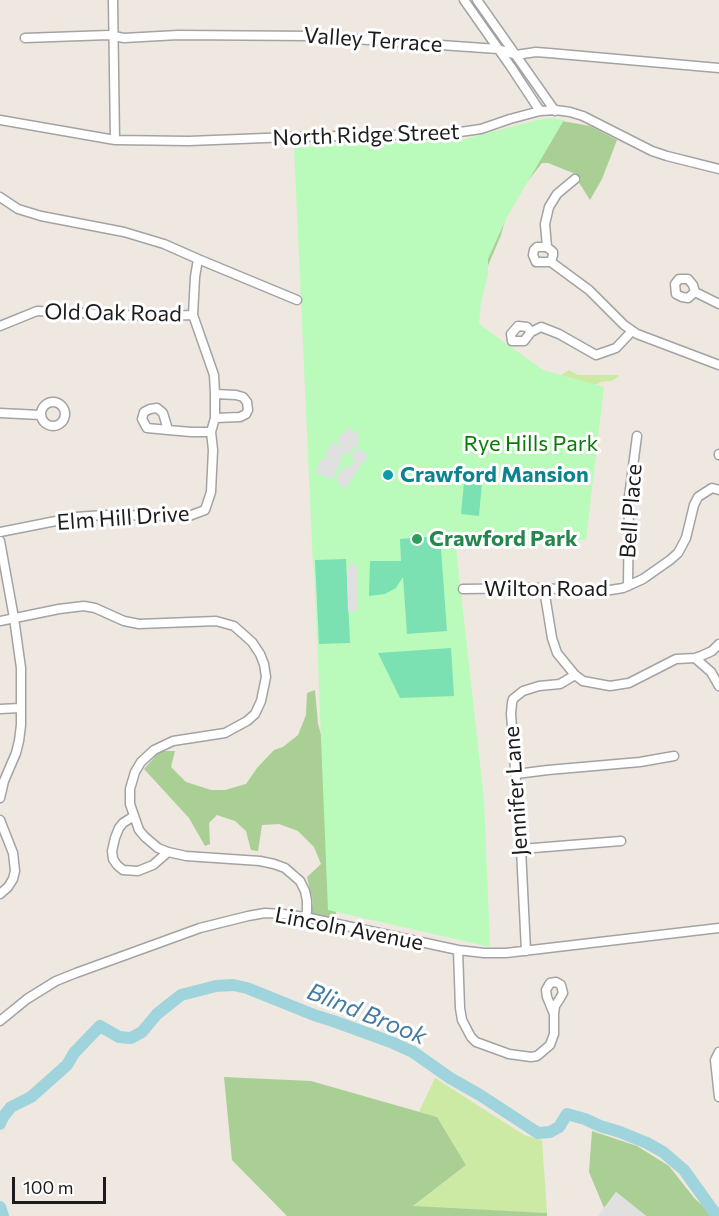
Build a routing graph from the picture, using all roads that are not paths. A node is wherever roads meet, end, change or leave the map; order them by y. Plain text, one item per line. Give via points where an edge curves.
1 (113, 0) edge
2 (464, 0) edge
3 (477, 0) edge
4 (114, 36) junction
5 (25, 38) dead end
6 (498, 49) junction
7 (516, 55) junction
8 (719, 68) edge
9 (540, 111) junction
10 (555, 111) junction
11 (0, 120) edge
12 (116, 140) junction
13 (719, 169) edge
14 (575, 179) dead end
15 (0, 197) edge
16 (547, 247) junction
17 (198, 259) junction
18 (547, 263) junction
19 (695, 292) dead end
20 (297, 300) dead end
21 (719, 304) edge
22 (193, 315) junction
23 (0, 326) edge
24 (632, 331) junction
25 (531, 332) dead end
26 (719, 365) edge
27 (215, 394) junction
28 (0, 412) edge
29 (41, 415) dead end
30 (214, 418) junction
31 (168, 430) dead end
32 (211, 432) junction
33 (637, 436) dead end
34 (719, 490) edge
35 (0, 532) edge
36 (0, 541) edge
37 (628, 585) junction
38 (544, 588) junction
39 (463, 589) dead end
40 (14, 618) junction
41 (0, 621) edge
42 (719, 644) edge
43 (695, 658) junction
44 (575, 675) junction
45 (719, 686) edge
46 (20, 708) junction
47 (0, 709) edge
48 (674, 756) dead end
49 (516, 774) junction
50 (0, 798) edge
51 (134, 816) junction
52 (0, 820) edge
53 (621, 841) dead end
54 (521, 849) junction
55 (168, 852) junction
56 (0, 894) edge
57 (305, 917) junction
58 (719, 928) edge
59 (458, 950) junction
60 (526, 951) junction
61 (554, 1014) dead end
62 (0, 1021) edge
63 (717, 1056) edge
64 (719, 1097) edge

1 - 4 street
2 - 6 street
3 - 7 street
4 - 5 street, Valley Terrace
4 - 6 street, Valley Terrace via 312,36
4 - 12 street
6 - 7 street, Valley Terrace
6 - 9 street
7 - 8 street, Valley Terrace via 536,52
7 - 10 street
9 - 10 street, North Ridge Street
9 - 12 street, North Ridge Street via 446,135
10 - 13 street, North Ridge Street via 583,116 652,151
11 - 12 street, North Ridge Street
14 - 16 street via 549,207 545,224
15 - 17 street via 18,209 123,232
16 - 18 street via 553,252
16 - 18 street via 537,247 533,255 536,262
17 - 20 street
17 - 22 street, Elm Hill Drive
18 - 24 street via 589,290
19 - 21 street
22 - 23 street, Old Oak Road via 37,311
22 - 27 street, Elm Hill Drive via 214,375
24 - 25 street via 616,348 596,355 541,327
24 - 26 street
27 - 30 street, Elm Hill Drive
27 - 30 street via 243,397 248,410 240,417
28 - 29 street
30 - 32 street, Elm Hill Drive
31 - 32 street
32 - 35 street, Elm Hill Drive via 211,492 205,510 189,516 76,517
33 - 37 street, Bell Place via 629,497
34 - 37 street, Wilton Road via 712,488 698,497 678,553 643,579
36 - 40 street
37 - 38 street, Wilton Road via 604,591
38 - 39 street, Wilton Road
38 - 44 street via 557,653
40 - 41 street
40 - 46 street via 21,668
40 - 51 street via 90,606 139,624 216,621 234,626 260,654 266,677 255,714 225,733 173,741 154,750 135,772 130,789
42 - 43 street
43 - 44 street via 676,659 620,685 583,681
43 - 45 street via 711,672
44 - 49 street, Jennifer Lane via 560,684 523,691 513,699
46 - 47 street
46 - 50 street via 19,741
48 - 49 street
49 - 54 street, Jennifer Lane
51 - 55 street via 145,837
51 - 55 street via 123,823 115,838 112,852 117,865 123,870 138,871
52 - 56 street via 15,863 13,879
53 - 54 street
54 - 60 street, Jennifer Lane
55 - 57 street via 260,861 285,868 305,891
57 - 59 street, Lincoln Avenue
57 - 62 street, Lincoln Avenue via 265,913 200,928 56,981
58 - 60 street, Lincoln Avenue
59 - 60 street, Lincoln Avenue
59 - 61 street via 462,1020 476,1042 509,1054 537,1056 550,1045
63 - 64 street

